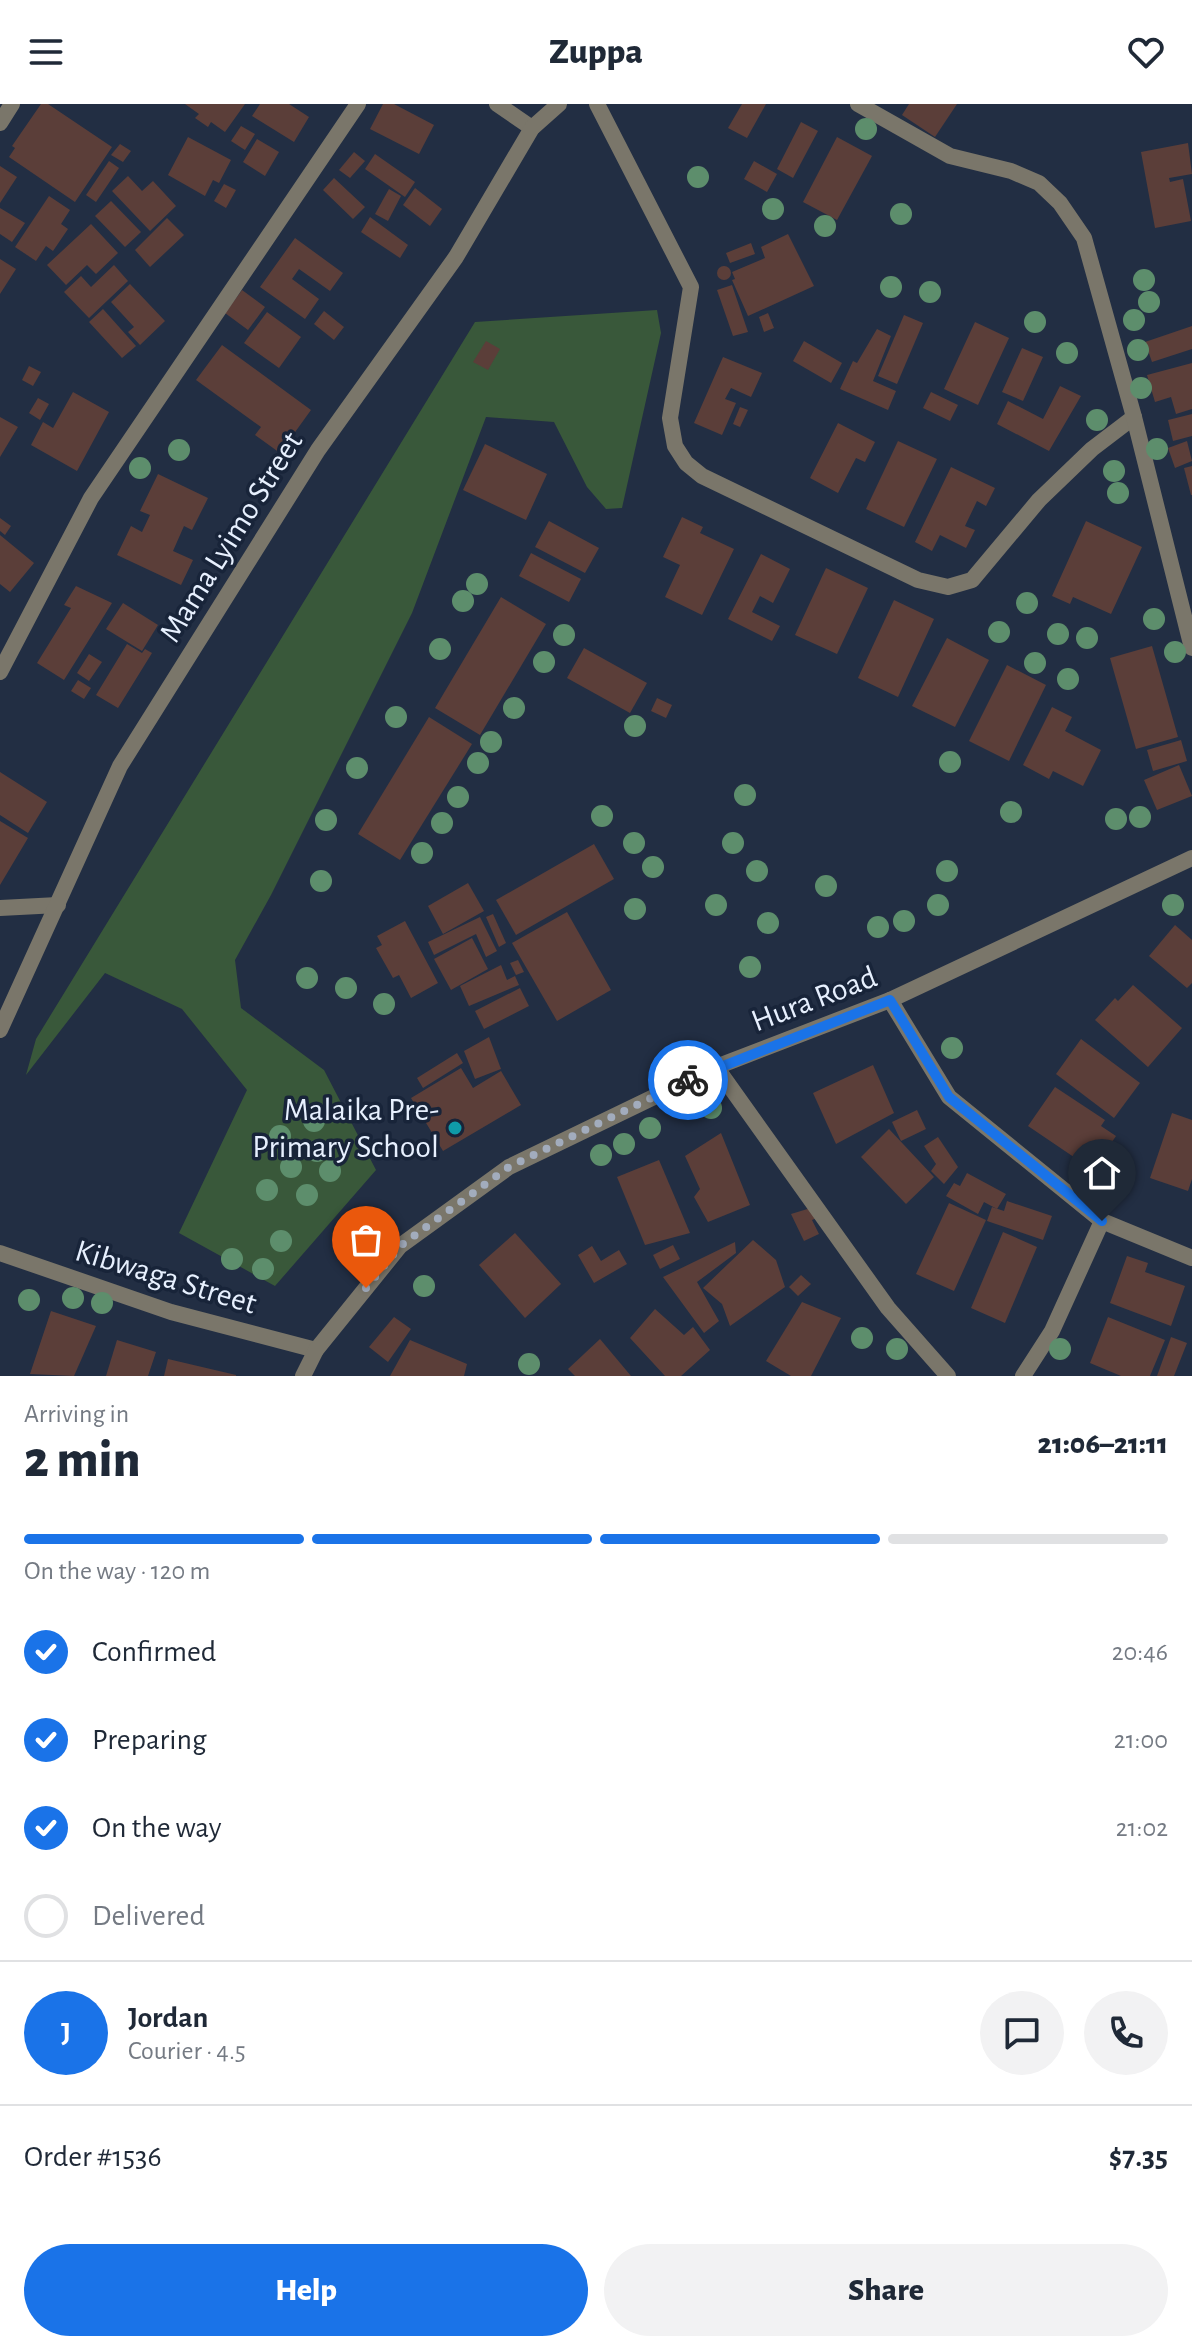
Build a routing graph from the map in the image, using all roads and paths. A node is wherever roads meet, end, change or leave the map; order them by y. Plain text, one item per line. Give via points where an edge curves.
1 (12, 104) edge
2 (358, 104) edge
3 (497, 104) edge
4 (559, 104) edge
5 (597, 104) edge
6 (858, 104) edge
7 (0, 123) edge
8 (532, 128) junction
9 (1134, 417) junction
10 (1189, 629) edge
11 (1192, 648) edge
12 (0, 672) edge
13 (1192, 858) edge
14 (58, 905) junction
15 (0, 908) edge
16 (890, 1000) junction
17 (0, 1030) edge
18 (716, 1067) junction
19 (1102, 1221) junction
20 (0, 1253) edge
21 (1192, 1258) edge
22 (316, 1350) junction
23 (303, 1376) edge
24 (948, 1376) edge
25 (1023, 1376) edge

1 - 7 street
2 - 12 street via 91,498
3 - 8 street
4 - 8 street, Mama Lyimo Street
5 - 9 street via 691,287 670,418 675,446 702,476 918,580 948,587 972,580 1039,500
6 - 9 street via 950,156 1039,183 1060,203 1084,238
8 - 14 street, Mama Lyimo Street via 456,257 318,450 120,766
9 - 10 street
10 - 11 street
13 - 16 street, Hura Road
14 - 15 street
14 - 17 street, Mama Lyimo Street
16 - 18 street, Hura Road
16 - 19 street via 949,1097
18 - 22 street, Hura Road via 509,1167 400,1246
18 - 24 street via 888,1308
19 - 21 street
19 - 25 street via 1052,1331
20 - 22 street, Kibwaga Street via 171,1312
22 - 23 street, Hura Road

